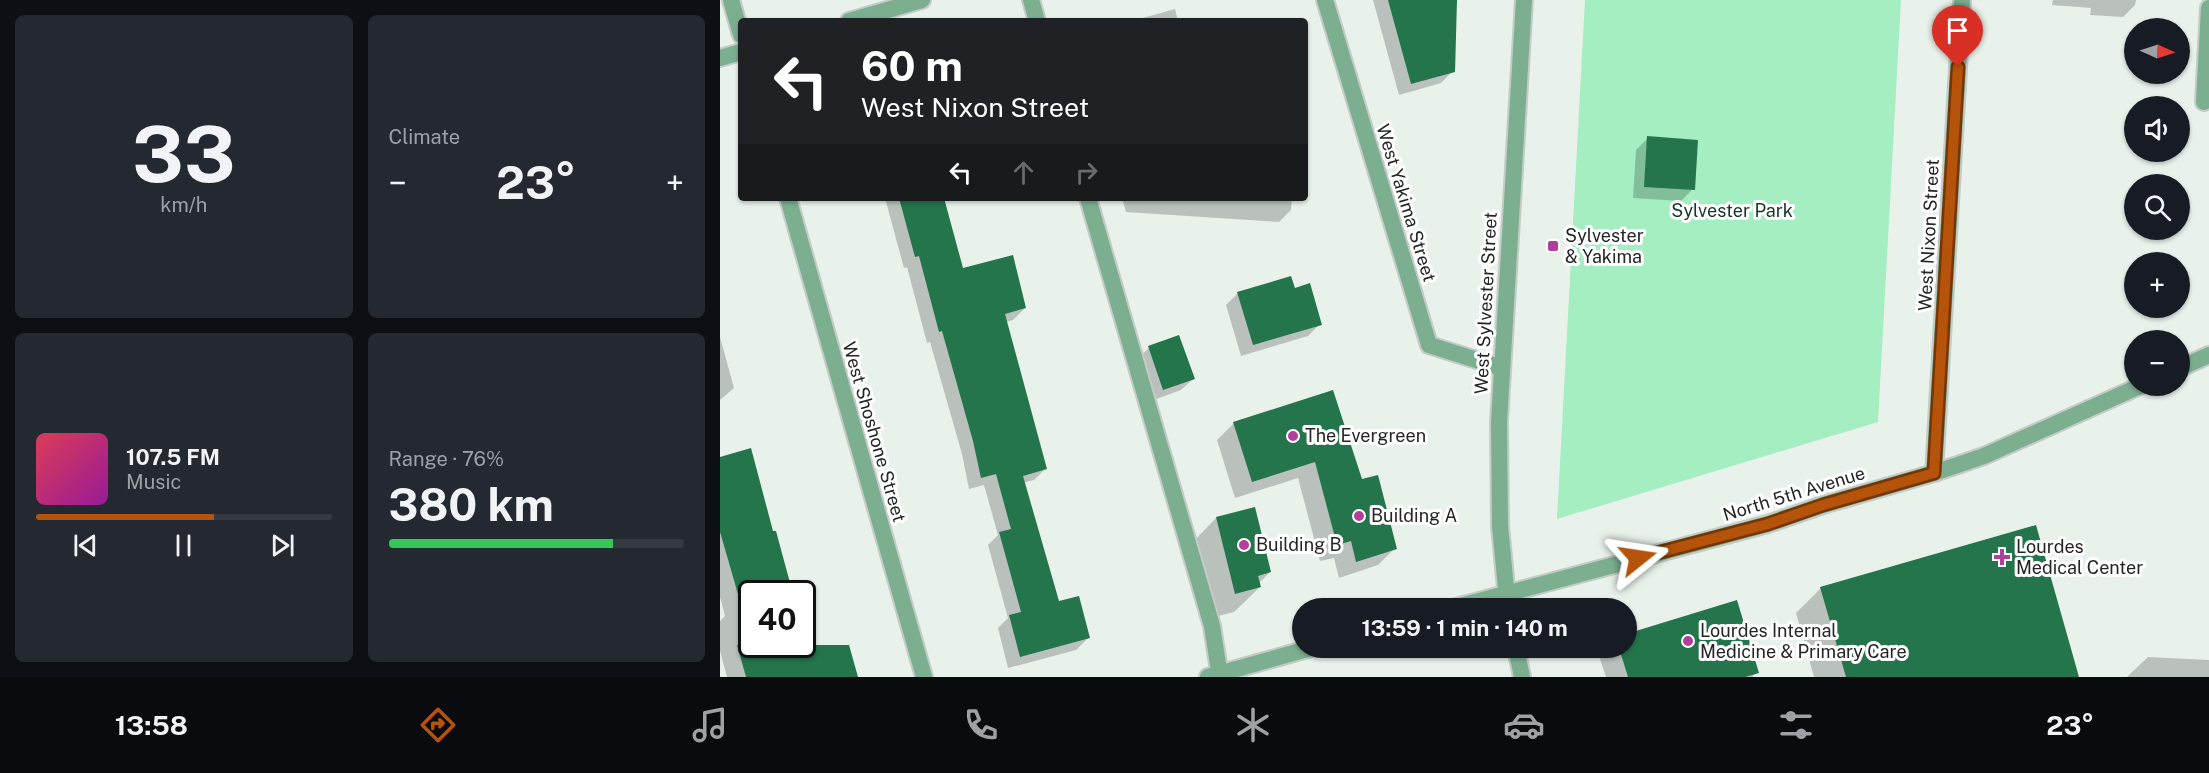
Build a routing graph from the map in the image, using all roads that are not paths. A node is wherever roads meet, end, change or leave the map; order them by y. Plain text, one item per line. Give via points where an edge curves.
1 (731, 0) edge
2 (922, 0) edge
3 (1031, 0) edge
4 (1325, 0) edge
5 (1524, 0) edge
6 (1962, 0) edge
7 (2209, 8) edge
8 (859, 18) edge
9 (1036, 18) edge
10 (738, 24) edge
11 (738, 53) edge
12 (720, 58) edge
13 (2204, 102) dead end
14 (789, 201) edge
15 (1089, 201) edge
16 (2209, 355) edge
17 (2190, 364) edge
18 (1502, 368) junction
19 (2124, 393) edge
20 (1934, 473) junction
21 (1506, 598) edge
22 (1516, 598) edge
23 (1292, 654) edge
24 (1518, 658) edge
25 (1216, 676) edge
26 (924, 677) edge
27 (1522, 677) edge

1 - 10 street
2 - 8 street
3 - 9 street
4 - 18 street, West Yakima Street via 1429,345
5 - 18 street, West Sylvester Street
6 - 20 street, West Nixon Street
7 - 13 street
11 - 12 street
14 - 26 street, West Shoshone Street
15 - 25 street via 1212,626
16 - 17 street
18 - 21 street, West Sylvester Street via 1498,472
19 - 20 street, North 5th Avenue via 1984,456
20 - 22 street, North 5th Avenue
23 - 25 street
24 - 27 street

